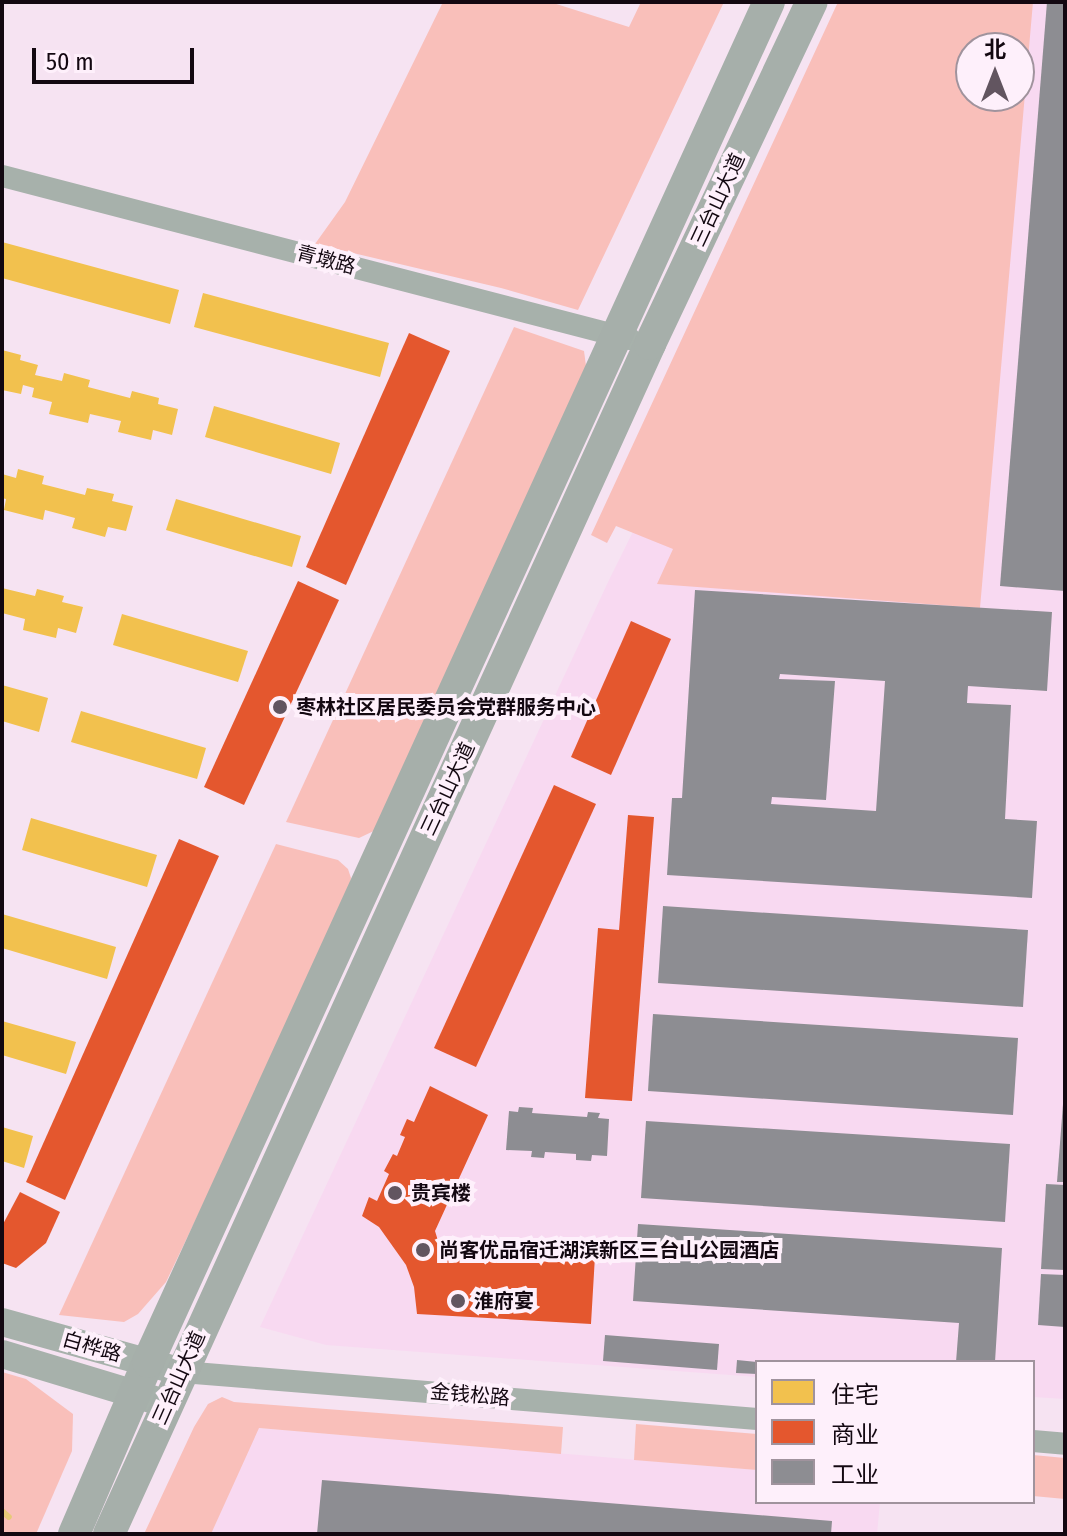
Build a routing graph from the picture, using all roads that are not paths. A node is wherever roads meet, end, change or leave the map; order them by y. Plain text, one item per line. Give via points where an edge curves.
1 (769, 2) edge
2 (812, 2) edge
3 (2, 176) edge
4 (616, 335) junction
5 (650, 344) junction
6 (2, 1322) edge
7 (2, 1354) edge
8 (148, 1362) junction
9 (182, 1372) junction
10 (135, 1394) junction
11 (168, 1404) junction
12 (755, 1419) edge
13 (1035, 1441) edge
14 (1065, 1444) edge
15 (74, 1534) edge
16 (109, 1534) edge

1 - 4 main road, 三台山大道
2 - 5 main road, 三台山大道
3 - 4 street, 青墩路
4 - 5 street, 青墩路
4 - 8 main road, 三台山大道
5 - 9 main road, 三台山大道
6 - 8 street, 白桦路
7 - 10 street, 白桦路
8 - 9 street, 白桦路
8 - 10 main road, 三台山大道
9 - 11 main road, 三台山大道
9 - 12 street, 金钱松路
10 - 11 street, 白桦路
10 - 15 main road, 三台山大道
11 - 16 main road, 三台山大道
13 - 14 street

